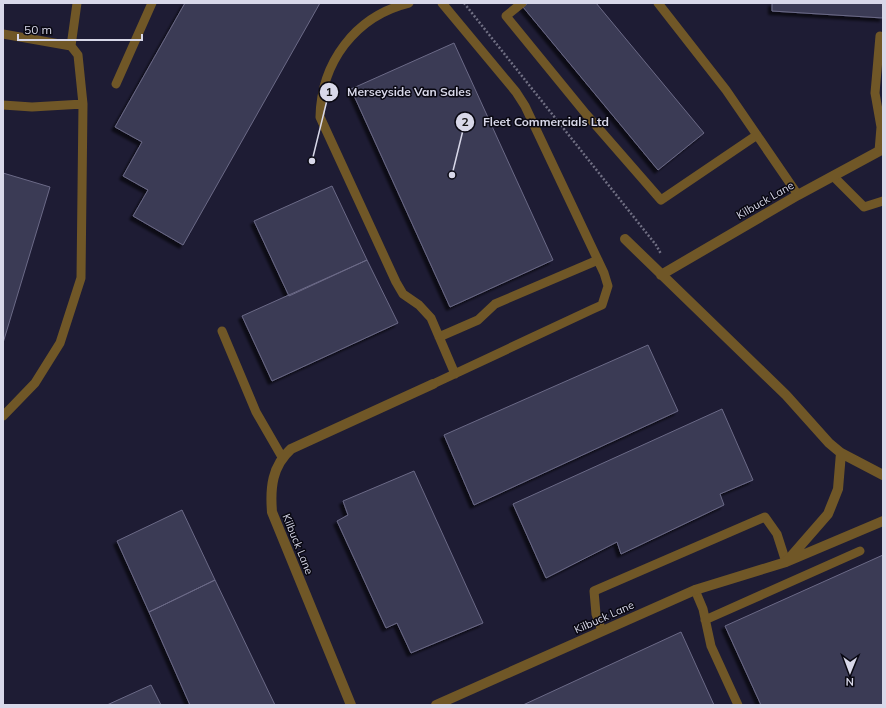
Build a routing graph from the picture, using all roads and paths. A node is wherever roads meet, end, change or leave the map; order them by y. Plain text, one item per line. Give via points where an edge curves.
1 (77, 3) edge
2 (152, 3) edge
3 (409, 3) edge
4 (442, 3) edge
5 (464, 3) edge
6 (522, 3) edge
7 (658, 3) edge
8 (3, 34) edge
9 (880, 36) dead end
10 (71, 46) junction
11 (116, 84) dead end
12 (83, 104) junction
13 (3, 105) edge
14 (757, 134) junction
15 (881, 150) edge
16 (833, 176) junction
17 (798, 195) junction
18 (883, 201) edge
19 (625, 240) dead end
20 (598, 260) junction
21 (665, 272) junction
22 (222, 331) dead end
23 (439, 337) junction
24 (455, 374) junction
25 (433, 384) joint
26 (3, 416) edge
27 (841, 453) junction
28 (282, 457) junction
29 (883, 475) edge
30 (883, 521) edge
31 (860, 551) dead end
32 (786, 562) junction
33 (695, 590) junction
34 (705, 620) junction
35 (602, 631) junction
36 (351, 705) edge
37 (436, 705) edge
38 (738, 705) edge

1 - 10 lane
2 - 11 lane
3 - 23 lane via 368,20 344,45 328,73 321,98 320,117 396,282 403,294 419,305 430,318
4 - 20 lane via 525,106
5 - 21 path via 656,245
6 - 14 lane via 506,16 661,200
7 - 14 lane
8 - 10 lane
9 - 15 lane via 875,93 881,126
10 - 12 lane via 78,55
12 - 13 lane via 32,107
12 - 26 lane via 81,278 60,343 35,383
14 - 17 lane
15 - 16 street, Kilbuck Lane
16 - 17 street, Kilbuck Lane
16 - 18 lane via 864,207
17 - 21 street, Kilbuck Lane
19 - 21 street
20 - 23 lane via 495,304 478,320
20 - 24 lane via 608,286 602,304
21 - 27 street
22 - 28 lane via 256,412
23 - 24 lane
24 - 25 lane
25 - 28 street via 291,449
27 - 29 street
27 - 32 street via 838,489 828,514
28 - 36 street, Kilbuck Lane via 270,490 272,512
30 - 32 street, Kilbuck Lane
31 - 34 lane
32 - 33 street, Kilbuck Lane
32 - 35 lane via 777,534 764,518 594,591 596,614
33 - 34 lane
33 - 35 street, Kilbuck Lane
34 - 38 lane via 711,646
35 - 37 street, Kilbuck Lane

